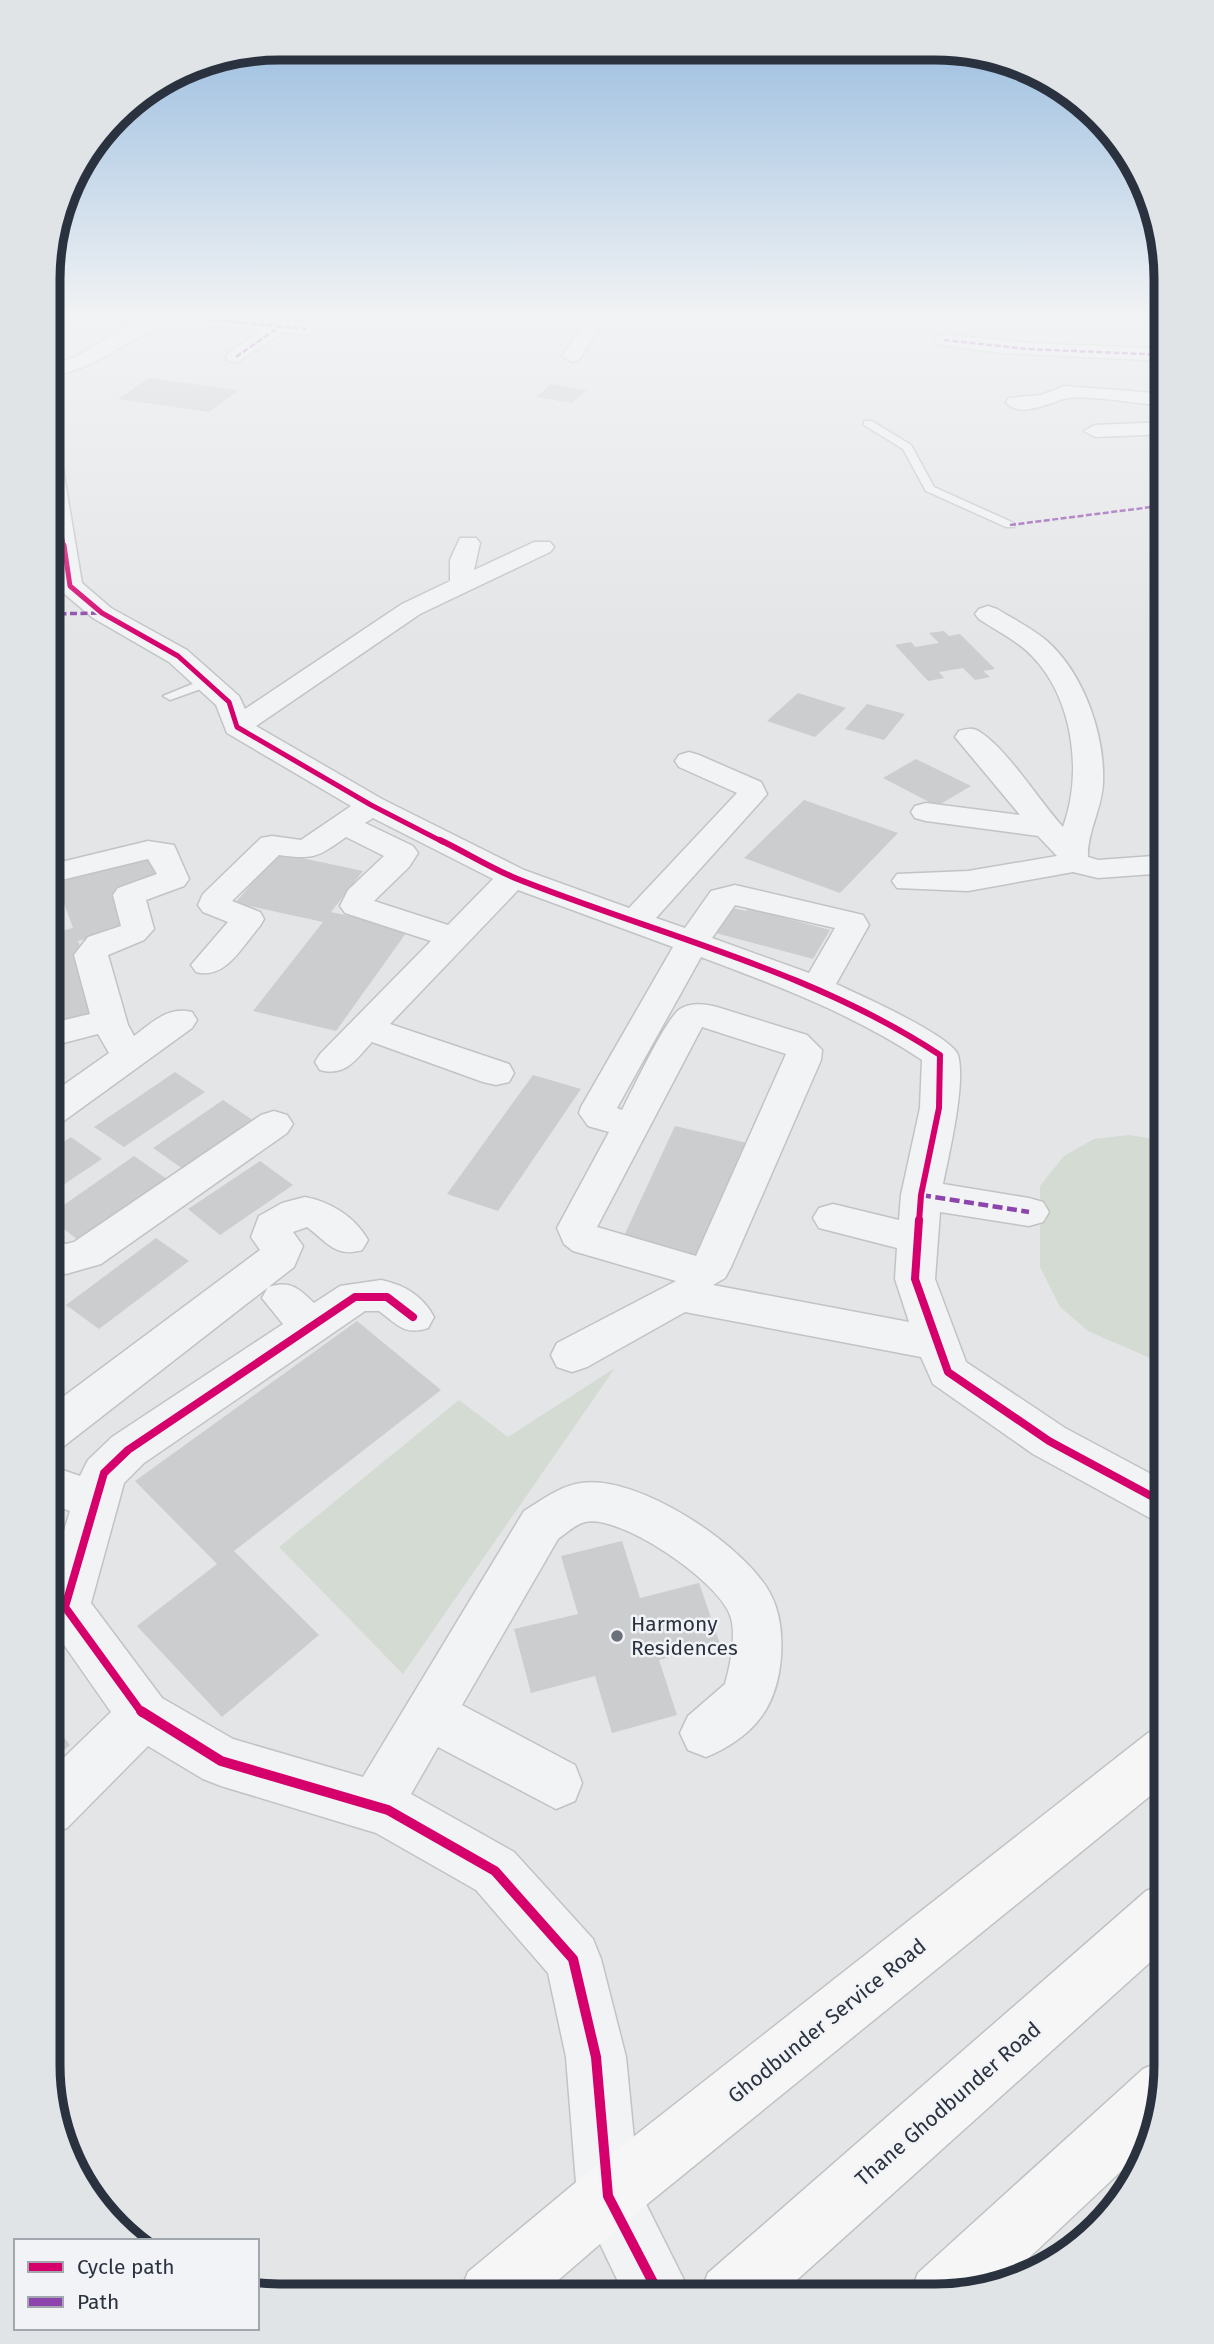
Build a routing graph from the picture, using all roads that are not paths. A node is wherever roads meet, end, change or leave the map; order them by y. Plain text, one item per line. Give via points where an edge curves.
1 (871, 425) edge
2 (1154, 429) edge
3 (1096, 431) dead end
4 (60, 521) edge
5 (1010, 525) dead end
6 (468, 543) dead end
7 (541, 547) dead end
8 (462, 584) junction
9 (988, 614) dead end
10 (207, 682) junction
11 (170, 696) dead end
12 (237, 727) junction
13 (969, 737) dead end
14 (689, 761) dead end
15 (371, 804) junction
16 (926, 813) dead end
17 (344, 824) junction
18 (1042, 827) junction
19 (1072, 857) junction
20 (1154, 865) edge
21 (60, 871) edge
22 (513, 877) junction
23 (908, 881) dead end
24 (634, 922) junction
25 (454, 938) junction
26 (692, 943) junction
27 (208, 965) dead end
28 (817, 988) junction
29 (109, 1020) junction
30 (180, 1020) dead end
31 (367, 1028) junction
32 (60, 1033) edge
33 (129, 1056) junction
34 (333, 1062) dead end
35 (496, 1073) dead end
36 (60, 1105) edge
37 (274, 1124) dead end
38 (632, 1125) junction
39 (921, 1195) junction
40 (1028, 1212) dead end
41 (833, 1218) dead end
42 (918, 1239) junction
43 (348, 1240) dead end
44 (60, 1257) edge
45 (413, 1317) dead end
46 (938, 1344) junction
47 (572, 1354) dead end
48 (60, 1424) edge
49 (60, 1488) edge
50 (1154, 1498) edge
51 (94, 1500) junction
52 (60, 1619) edge
53 (428, 1714) junction
54 (144, 1715) junction
55 (706, 1732) dead end
56 (1154, 1761) edge
57 (556, 1783) dead end
58 (60, 1797) edge
59 (375, 1806) junction
60 (1154, 1922) edge
61 (1151, 2102) edge
62 (608, 2196) junction
63 (955, 2283) edge
64 (504, 2284) edge
65 (654, 2284) edge
66 (745, 2284) edge

1 - 5 lane via 907,447 930,489
2 - 3 street
4 - 10 street via 70,586 102,613 166,647
6 - 8 street
7 - 8 street
8 - 12 street via 411,609
9 - 19 street via 1044,653 1072,701 1087,753 1087,799
10 - 11 lane
10 - 12 street via 229,702
12 - 15 street
13 - 18 street via 994,760
14 - 24 street via 745,783 752,794
15 - 17 street
15 - 22 street
16 - 18 street
17 - 25 street via 402,853 359,897 356,906
17 - 27 street via 307,850 272,845 214,901 219,908 248,919
18 - 19 street
19 - 20 street via 1098,869
19 - 23 street via 968,881
21 - 29 street via 156,850 163,852 174,876 170,882 130,895 138,929 93,949
22 - 24 street
22 - 25 street
24 - 26 street
25 - 31 street
26 - 28 street
26 - 28 street via 727,896 845,919 852,925
26 - 38 street via 597,1113
28 - 39 street via 902,1030 940,1055 939,1108
29 - 32 street
29 - 33 street
30 - 33 street
31 - 34 street
31 - 35 street
33 - 36 street
37 - 44 street via 87,1253
38 - 38 street via 577,1228 578,1234 587,1241 703,1273 712,1267 804,1050 794,1043 695,1015 688,1020
39 - 40 street
39 - 42 street
41 - 42 street
42 - 46 street via 915,1279
43 - 48 street via 318,1213 300,1210 288,1215 273,1226 271,1237 283,1246 280,1256
45 - 51 street via 399,1302 379,1293 297,1312 103,1473
46 - 47 street via 680,1295
46 - 50 street via 948,1372 1049,1441
49 - 51 street
51 - 52 street
52 - 54 street
53 - 55 street via 541,1525 581,1502 614,1505 663,1523 740,1586 755,1611 753,1677 746,1698
53 - 57 street
53 - 59 street
54 - 58 street
54 - 59 street via 221,1761
56 - 62 street, Ghodbunder Service Road
59 - 62 street via 495,1871 573,1959 596,2057
60 - 66 street, Thane Ghodbunder Road
61 - 63 street
62 - 64 street, Ghodbunder Service Road
62 - 65 street

